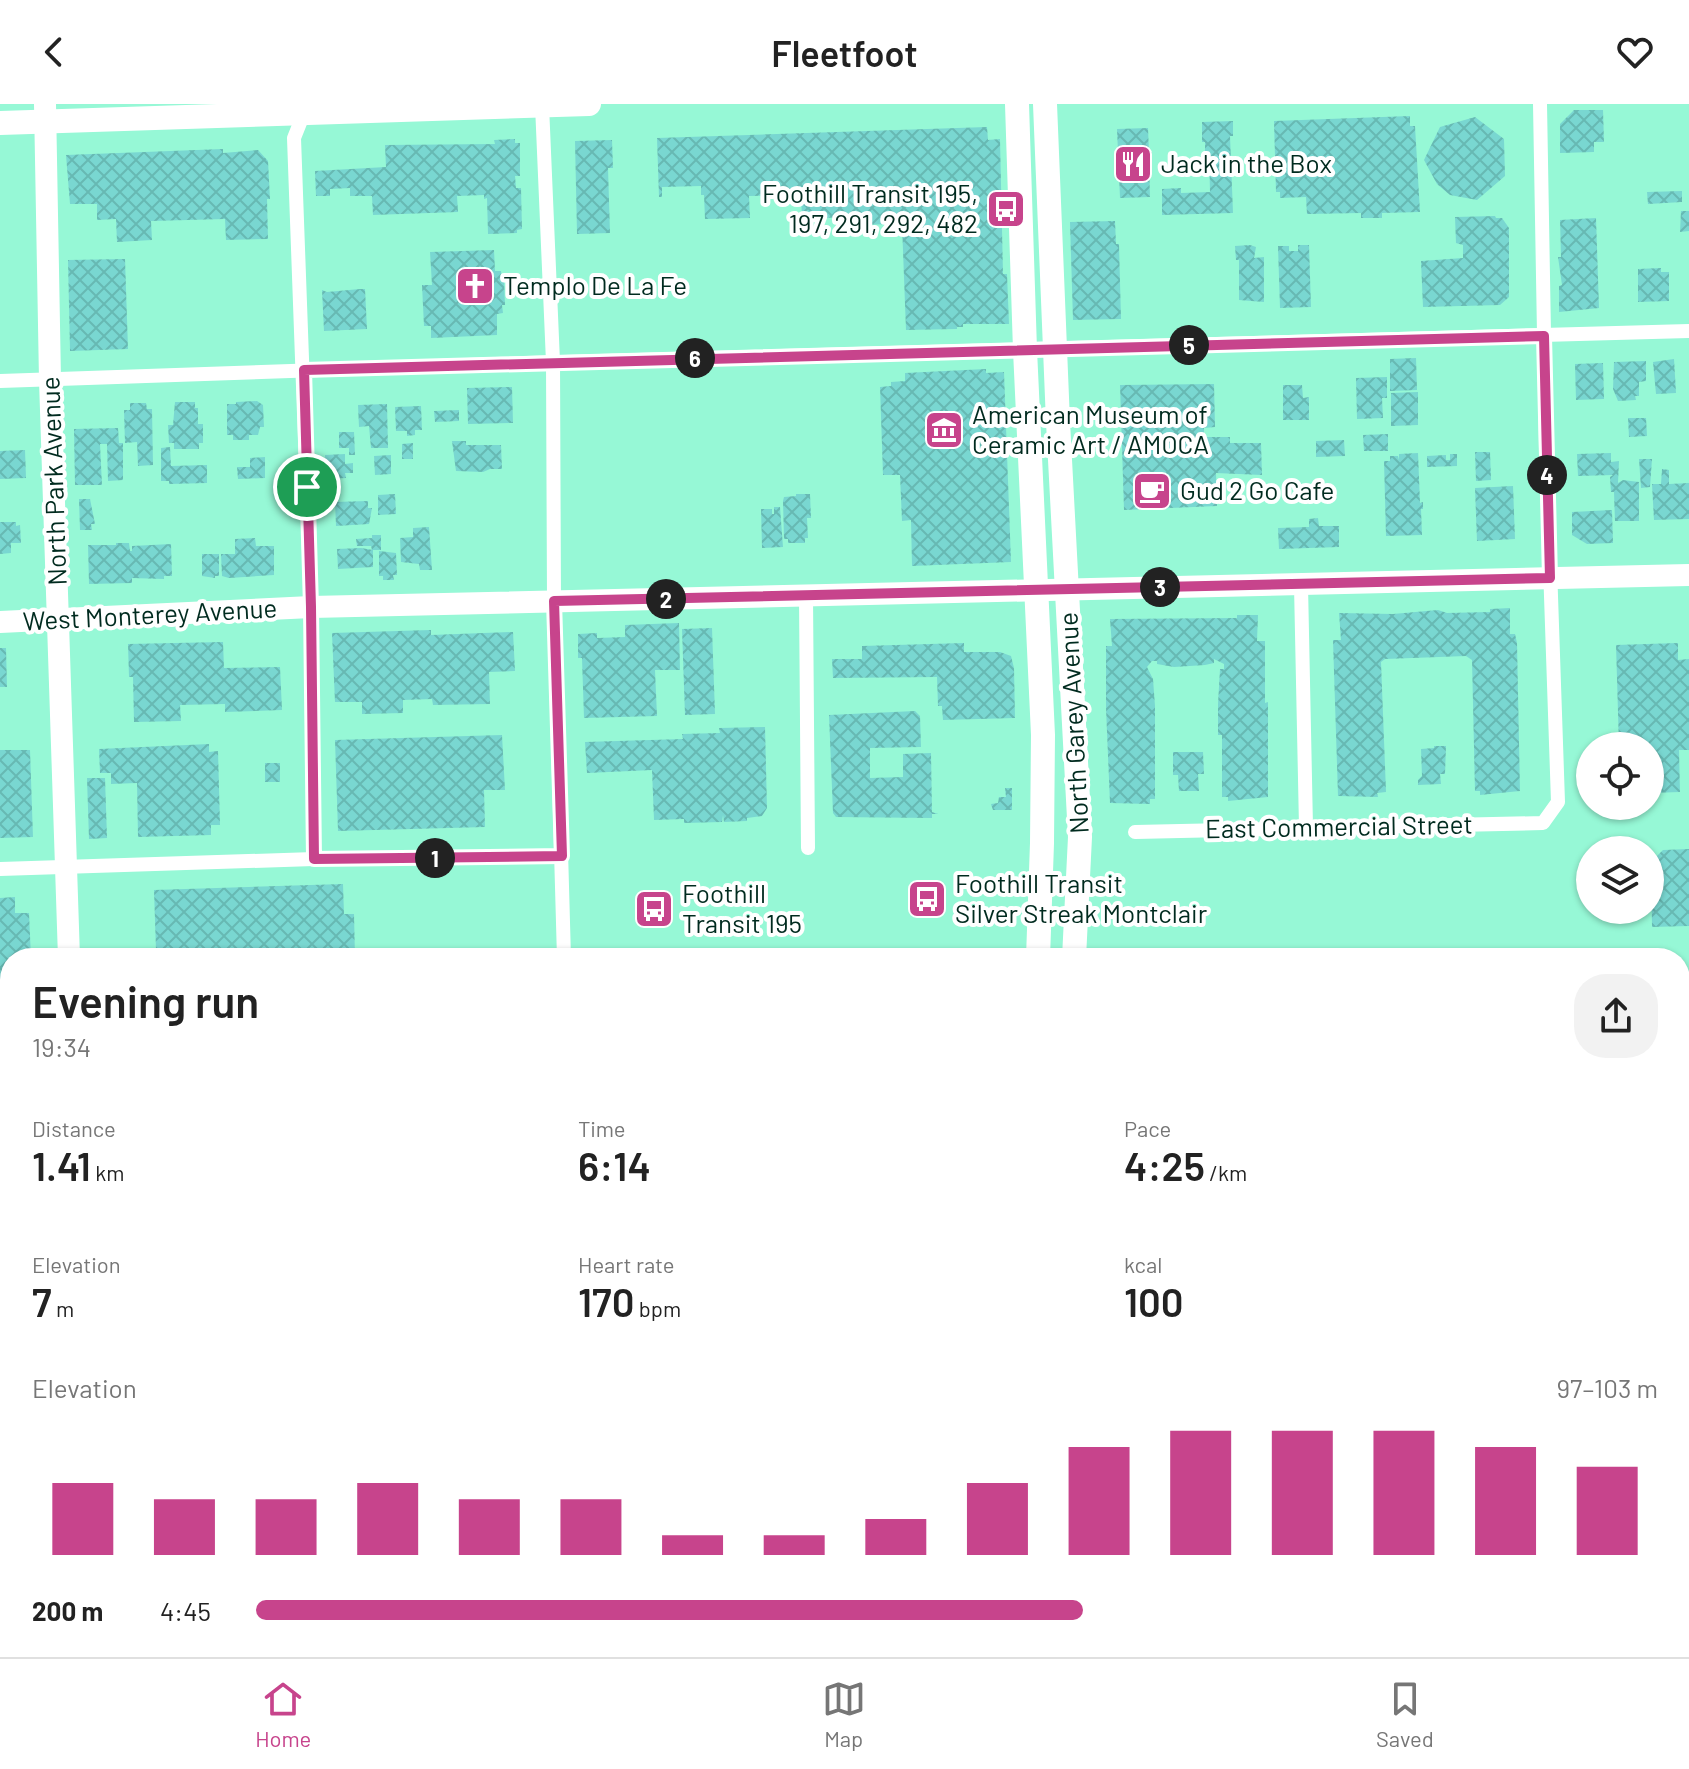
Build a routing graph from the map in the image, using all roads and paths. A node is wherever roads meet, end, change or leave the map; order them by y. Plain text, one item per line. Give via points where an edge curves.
1 (589, 104) edge
2 (1017, 104) edge
3 (1045, 104) edge
4 (1540, 104) edge
5 (542, 105) edge
6 (305, 108) edge
7 (45, 113) edge
8 (0, 123) edge
9 (1689, 331) edge
10 (1544, 336) junction
11 (1055, 349) junction
12 (1025, 350) junction
13 (553, 362) junction
14 (304, 370) junction
15 (50, 380) junction
16 (0, 381) edge
17 (1689, 575) edge
18 (1550, 578) junction
19 (1301, 585) junction
20 (1034, 589) junction
21 (1068, 589) junction
22 (806, 596) junction
23 (554, 601) junction
24 (311, 607) junction
25 (58, 620) junction
26 (0, 622) edge
27 (1306, 827) junction
28 (1135, 832) dead end
29 (808, 848) dead end
30 (562, 856) junction
31 (314, 859) junction
32 (66, 867) junction
33 (0, 869) edge
34 (68, 948) edge
35 (564, 948) edge
36 (1038, 948) edge
37 (1074, 948) edge

1 - 5 main road
2 - 12 main road, North Garey Avenue
3 - 11 main road, North Garey Avenue
4 - 10 street
5 - 6 main road
5 - 13 street
6 - 7 main road
6 - 14 street via 294,138
7 - 8 main road
7 - 15 street, North Park Avenue
9 - 10 street
10 - 11 street
10 - 18 street
11 - 12 street
11 - 21 main road, North Garey Avenue
12 - 13 street
12 - 20 main road, North Garey Avenue
13 - 14 street
13 - 23 street
14 - 15 street
14 - 24 street
15 - 16 street
15 - 25 street, North Park Avenue
17 - 18 street, West Monterey Avenue
18 - 19 street, West Monterey Avenue
18 - 27 street, East Commercial Street via 1558,802 1543,823
19 - 21 street, West Monterey Avenue
19 - 27 street
20 - 21 street, West Monterey Avenue
20 - 22 street, West Monterey Avenue
20 - 36 main road, North Garey Avenue via 1043,735
21 - 37 main road, North Garey Avenue via 1080,837
22 - 23 street, West Monterey Avenue
22 - 29 street
23 - 24 street, West Monterey Avenue
23 - 30 street
24 - 25 street, West Monterey Avenue
24 - 31 street
25 - 26 street, West Monterey Avenue
25 - 32 street, North Park Avenue
27 - 28 street, East Commercial Street
30 - 31 street
30 - 35 street
31 - 32 street
32 - 33 street
32 - 34 street, North Park Avenue

